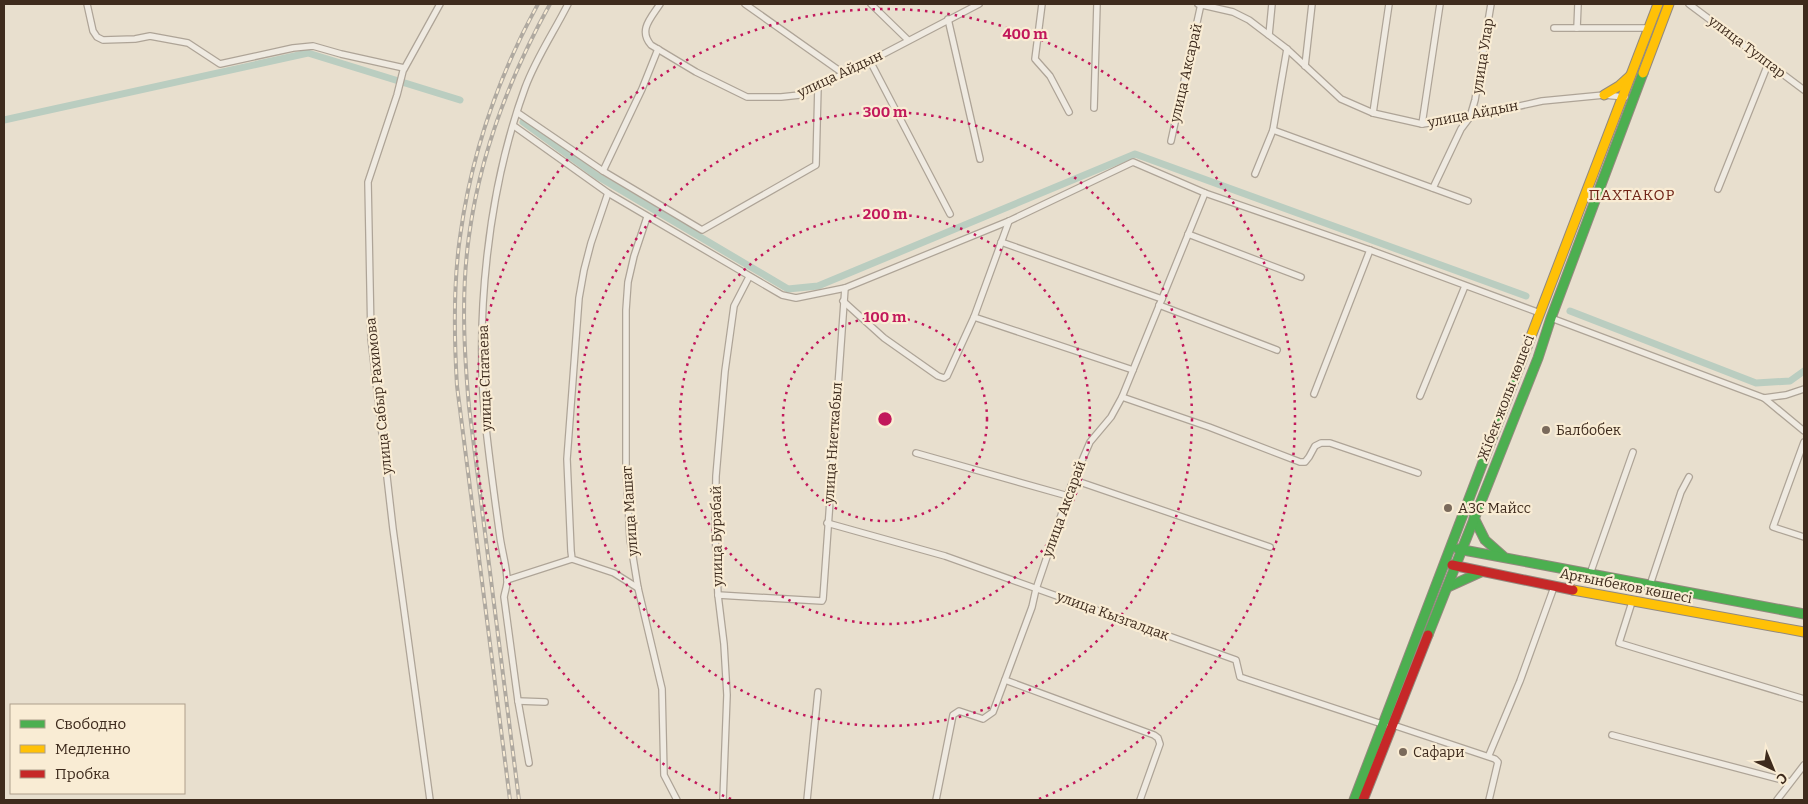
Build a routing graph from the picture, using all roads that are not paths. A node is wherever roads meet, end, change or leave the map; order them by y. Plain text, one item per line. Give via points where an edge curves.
1 (87, 4) edge
2 (440, 4) edge
3 (568, 4) edge
4 (660, 4) edge
5 (745, 4) edge
6 (871, 4) edge
7 (1042, 4) edge
8 (1097, 4) edge
9 (1200, 4) edge
10 (1272, 4) edge
11 (1312, 4) edge
12 (1389, 4) edge
13 (1440, 4) edge
14 (1491, 4) edge
15 (1578, 4) edge
16 (1658, 4) edge
17 (1670, 4) edge
18 (1689, 4) edge
19 (974, 5) edge
20 (948, 19) junction
21 (1554, 28) dead end
22 (1577, 28) junction
23 (1649, 28) junction
24 (1269, 35) junction
25 (908, 40) junction
26 (658, 49) junction
27 (1287, 49) junction
28 (870, 61) junction
29 (1768, 64) junction
30 (1305, 66) junction
31 (404, 68) junction
32 (844, 74) junction
33 (1632, 74) junction
34 (818, 86) junction
35 (1804, 90) edge
36 (1604, 95) junction
37 (1624, 97) junction
38 (1635, 98) junction
39 (1094, 108) dead end
40 (1069, 112) dead end
41 (518, 113) junction
42 (1372, 113) junction
43 (1470, 117) junction
44 (1422, 124) junction
45 (514, 126) junction
46 (1272, 130) junction
47 (1171, 141) dead end
48 (980, 159) dead end
49 (604, 171) junction
50 (1255, 174) dead end
51 (1433, 188) junction
52 (1718, 189) dead end
53 (1204, 193) junction
54 (608, 194) junction
55 (1468, 201) dead end
56 (950, 214) dead end
57 (647, 217) junction
58 (1009, 221) junction
59 (1188, 234) junction
60 (1002, 242) junction
61 (1370, 250) junction
62 (749, 276) junction
63 (1301, 277) dead end
64 (1465, 286) junction
65 (844, 288) junction
66 (843, 301) junction
67 (1160, 302) junction
68 (1540, 314) junction
69 (974, 317) junction
70 (1550, 318) junction
71 (1276, 350) dead end
72 (1133, 370) junction
73 (1804, 389) edge
74 (1314, 394) dead end
75 (1420, 396) dead end
76 (1122, 397) junction
77 (1764, 398) junction
78 (1804, 431) edge
79 (1804, 442) edge
80 (1633, 452) dead end
81 (916, 453) dead end
82 (1418, 473) dead end
83 (1689, 476) dead end
84 (1074, 480) junction
85 (1068, 496) junction
86 (1474, 518) junction
87 (827, 523) junction
88 (1804, 537) edge
89 (1270, 547) dead end
90 (1450, 547) junction
91 (1462, 550) junction
92 (1505, 558) junction
93 (572, 559) junction
94 (1444, 563) junction
95 (1456, 566) junction
96 (1483, 571) junction
97 (1590, 574) junction
98 (507, 580) junction
99 (1650, 586) junction
100 (1448, 587) junction
101 (1554, 587) junction
102 (638, 588) junction
103 (1036, 589) junction
104 (718, 594) junction
105 (1632, 602) junction
106 (1804, 614) edge
107 (1804, 632) edge
108 (1005, 680) junction
109 (818, 692) dead end
110 (1804, 699) edge
111 (518, 702) junction
112 (545, 702) dead end
113 (1389, 725) junction
114 (1612, 735) dead end
115 (1489, 756) junction
116 (529, 763) dead end
117 (1804, 765) edge
118 (1790, 782) junction
119 (430, 800) edge
120 (677, 800) edge
121 (723, 800) edge
122 (807, 800) edge
123 (936, 800) edge
124 (1140, 800) edge
125 (1354, 800) edge
126 (1364, 800) edge
127 (1488, 800) edge
128 (1777, 800) edge

1 - 31 street via 93,31 103,40 150,36 188,43 220,64 313,46
2 - 31 street, улица Сабыр Рахимова
3 - 41 street, улица Спатаева via 540,54
4 - 26 street, улица Айдын via 644,29 645,39
5 - 32 street
6 - 25 street
7 - 40 street via 1035,59 1050,76
8 - 39 street
9 - 24 street, улица Айдын via 1241,16
9 - 47 street, улица Аксарай
10 - 24 street
11 - 30 street
12 - 42 street
13 - 44 street
14 - 43 street, улица Улар
15 - 22 street
16 - 23 main road, Жібек жолы көшесі
17 - 38 main road, Жібек жолы көшесі
18 - 29 street, улица Тулпар
19 - 20 street, улица Айдын
20 - 25 street, улица Айдын
20 - 48 street
21 - 22 street
22 - 23 street
23 - 33 main road, Жібек жолы көшесі
24 - 27 street, улица Айдын
25 - 28 street, улица Айдын
26 - 34 street, улица Айдын via 747,97 800,95
26 - 49 street
27 - 30 street, улица Айдын
27 - 46 street
28 - 32 street, улица Айдын
28 - 56 street
29 - 35 street, улица Тулпар
29 - 52 street
30 - 42 street, улица Айдын via 1341,99
31 - 119 street, улица Сабыр Рахимова via 368,182 371,338
32 - 34 street, улица Айдын
33 - 36 main road
33 - 37 main road, Жібек жолы көшесі
34 - 49 street via 816,165 702,230
36 - 37 street, улица Айдын
36 - 43 street, улица Айдын via 1542,101
37 - 38 street, улица Айдын
37 - 68 main road, Жібек жолы көшесі
38 - 70 main road, Жібек жолы көшесі
41 - 45 street, улица Спатаева
41 - 49 street
42 - 44 street, улица Айдын
43 - 44 street, улица Айдын
43 - 51 street, улица Улар
45 - 54 street
45 - 98 street, улица Спатаева via 492,227 485,282 482,370 486,427
46 - 50 street
46 - 51 street
51 - 55 street
53 - 58 street via 1133,162
53 - 59 street, улица Аксарай
53 - 61 street
54 - 57 street
54 - 93 street via 588,252 579,298 568,459
57 - 62 street
57 - 102 street, улица Машат via 628,282 626,310 626,466 630,539
58 - 60 street
58 - 65 street
59 - 63 street
59 - 67 street, улица Аксарай
60 - 67 street
60 - 69 street
61 - 64 street
61 - 74 street
62 - 65 street via 782,295 796,298
62 - 104 street, улица Бурабай via 734,306 725,371 716,476
64 - 68 street
64 - 75 street
65 - 66 street, улица Ниеткабыл
66 - 69 street via 884,338 944,378
66 - 87 street, улица Ниеткабыл
67 - 71 street
67 - 72 street, улица Аксарай
68 - 90 main road, Жібек жолы көшесі
69 - 72 street
70 - 77 street
70 - 86 main road, Жібек жолы көшесі via 1538,358
72 - 76 street, улица Аксарай
73 - 77 street
76 - 82 street via 1300,462 1305,462 1315,446 1321,443
76 - 84 street, улица Аксарай via 1090,442
77 - 78 street
79 - 88 street via 1773,527
80 - 97 street
81 - 85 street
83 - 99 street
84 - 85 street, улица Аксарай
84 - 89 street
85 - 103 street, улица Аксарай
86 - 91 main road, Жібек жолы көшесі
86 - 92 main road via 1485,540
87 - 103 street, улица Кызгалдак via 944,556
87 - 104 street, улица Ниеткабыл via 822,601
90 - 91 main road, Арғынбеков көшесі
90 - 94 main road, Жібек жолы көшесі
91 - 92 main road, Арғынбеков көшесі
91 - 95 main road, Жібек жолы көшесі
92 - 97 main road, Арғынбеков көшесі
93 - 98 street
93 - 102 street via 614,572
94 - 95 main road, Арғынбеков көшесі
94 - 113 main road, Жібек жолы көшесі
95 - 96 main road, Арғынбеков көшесі
95 - 100 main road, Жібек жолы көшесі
96 - 100 main road
96 - 101 main road, Арғынбеков көшесі
97 - 99 main road, Арғынбеков көшесі
98 - 111 street, улица Спатаева via 504,596
99 - 106 main road, Арғынбеков көшесі
100 - 113 main road, Жібек жолы көшесі
101 - 105 main road, Арғынбеков көшесі
101 - 115 street
102 - 120 street, улица Машат via 662,689 664,775
103 - 108 street, улица Аксарай
103 - 113 street, улица Кызгалдак via 1236,660 1240,677
104 - 121 street, улица Бурабай via 727,695
105 - 107 main road, Арғынбеков көшесі
105 - 110 street via 1618,643
108 - 123 street, улица Аксарай via 989,716 983,719 959,711 953,715
108 - 124 street via 1158,738 1160,744
109 - 122 street
111 - 112 street
111 - 116 street, улица Спатаева
113 - 115 street
113 - 125 main road, Жібек жолы көшесі
113 - 126 main road, Жібек жолы көшесі
114 - 118 street
115 - 127 street via 1498,762
117 - 118 street
118 - 128 street

